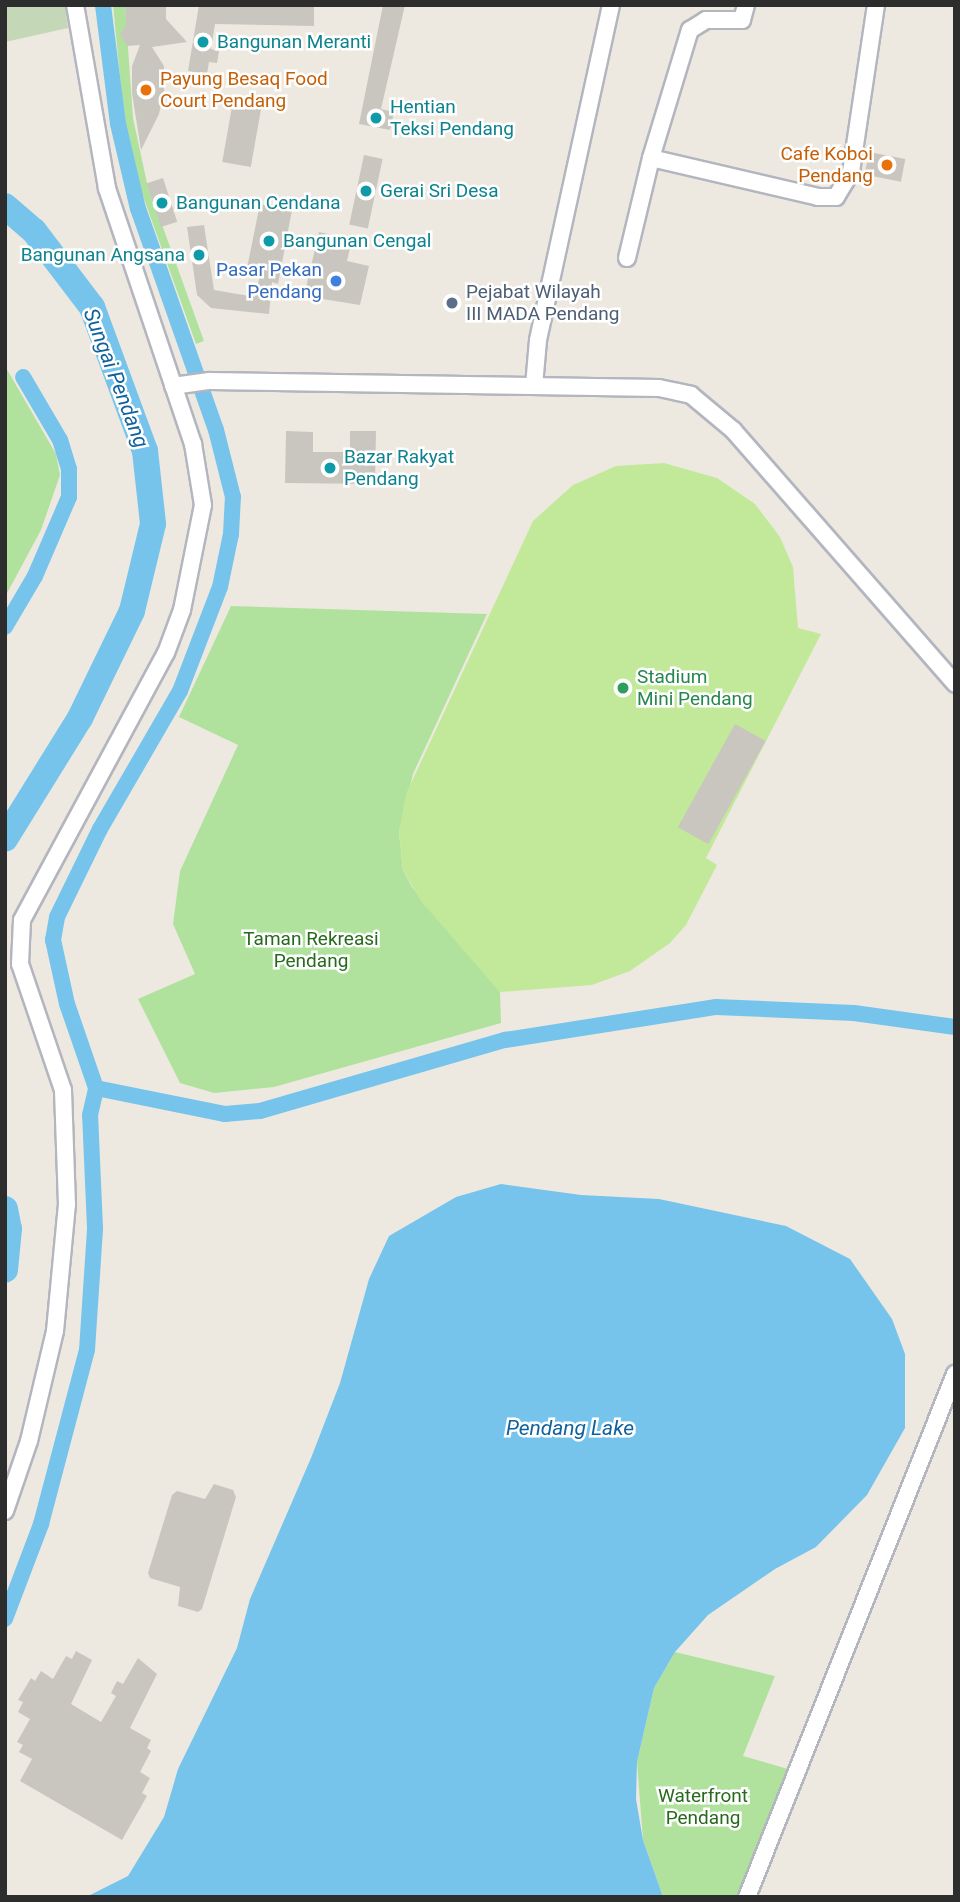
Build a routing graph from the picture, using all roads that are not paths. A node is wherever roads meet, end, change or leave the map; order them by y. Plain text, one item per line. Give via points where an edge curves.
1 (75, 5) edge
2 (611, 5) edge
3 (746, 5) edge
4 (876, 5) edge
5 (651, 158) junction
6 (627, 258) dead end
7 (180, 384) junction
8 (534, 386) junction
9 (955, 684) edge
10 (955, 1374) edge
11 (5, 1511) edge
12 (747, 1897) edge

1 - 7 street via 107,188
2 - 8 street via 538,340
3 - 5 street via 742,20 706,20 690,30
4 - 5 street via 851,172 836,197 818,197
5 - 6 street
7 - 8 street
7 - 11 street via 202,488 198,539 182,610 166,653 30,901 19,942 26,985 63,1090 67,1205 55,1331 29,1441
8 - 9 street via 659,388 704,402
10 - 12 street

